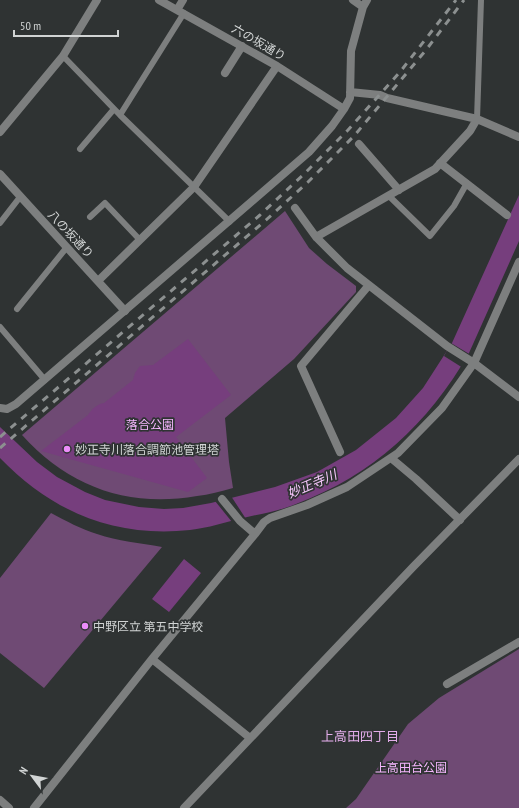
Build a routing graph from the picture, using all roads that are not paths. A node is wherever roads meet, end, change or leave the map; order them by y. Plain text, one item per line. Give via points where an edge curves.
1 (97, 0) edge
2 (159, 0) edge
3 (183, 0) edge
4 (353, 0) edge
5 (481, 0) edge
6 (365, 3) edge
7 (180, 12) junction
8 (242, 46) junction
9 (63, 56) junction
10 (276, 66) junction
11 (225, 74) dead end
12 (350, 92) junction
13 (114, 108) junction
14 (344, 109) junction
15 (120, 115) junction
16 (478, 119) junction
17 (0, 132) edge
18 (519, 137) edge
19 (360, 144) dead end
20 (80, 149) dead end
21 (440, 163) junction
22 (0, 174) edge
23 (467, 183) junction
24 (194, 187) junction
25 (399, 190) junction
26 (389, 196) junction
27 (20, 197) junction
28 (295, 208) dead end
29 (507, 215) dead end
30 (90, 217) dead end
31 (229, 222) junction
32 (0, 223) edge
33 (316, 237) junction
34 (140, 240) junction
35 (67, 247) junction
36 (519, 262) edge
37 (98, 281) junction
38 (369, 285) junction
39 (17, 309) dead end
40 (125, 311) junction
41 (0, 327) edge
42 (471, 362) junction
43 (45, 380) junction
44 (519, 397) edge
45 (0, 408) edge
46 (340, 452) dead end
47 (391, 458) junction
48 (519, 459) edge
49 (222, 499) dead end
50 (460, 520) junction
51 (255, 534) junction
52 (519, 642) edge
53 (152, 659) junction
54 (447, 684) dead end
55 (250, 738) junction
56 (0, 800) edge
57 (9, 808) edge
58 (34, 808) edge
59 (184, 808) edge

1 - 9 street
2 - 7 street, 六の坂通り
3 - 7 street
4 - 6 street
5 - 16 lane
6 - 12 street via 351,51
7 - 8 street, 六の坂通り
7 - 15 lane
8 - 10 street, 六の坂通り
8 - 11 street
9 - 13 lane
9 - 17 street
10 - 14 street, 六の坂通り
10 - 24 street
12 - 14 street
12 - 16 street via 380,95
13 - 15 lane
13 - 20 lane
14 - 31 street via 309,152
15 - 24 lane
16 - 18 street
16 - 21 street
19 - 25 street
21 - 23 street
21 - 25 street via 435,169
22 - 27 street, 八の坂通り
23 - 26 lane via 454,206 430,236
23 - 29 street
24 - 31 lane
24 - 34 street
25 - 26 street
26 - 33 street
27 - 32 lane
27 - 35 street, 八の坂通り
28 - 33 street
30 - 34 lane via 105,203
31 - 40 street
33 - 38 street via 347,268
34 - 37 street
35 - 37 street, 八の坂通り
35 - 39 lane
36 - 42 street
37 - 40 street, 八の坂通り
38 - 42 street via 449,348
38 - 46 street via 301,366
40 - 43 street
41 - 43 lane
42 - 44 street
42 - 47 street via 442,408
43 - 45 street via 16,404 7,409
47 - 50 street
47 - 51 street via 347,487 270,518
48 - 50 street
49 - 51 street
50 - 55 street
51 - 53 street
52 - 54 street
53 - 55 street
53 - 58 street
55 - 59 street
56 - 57 street

